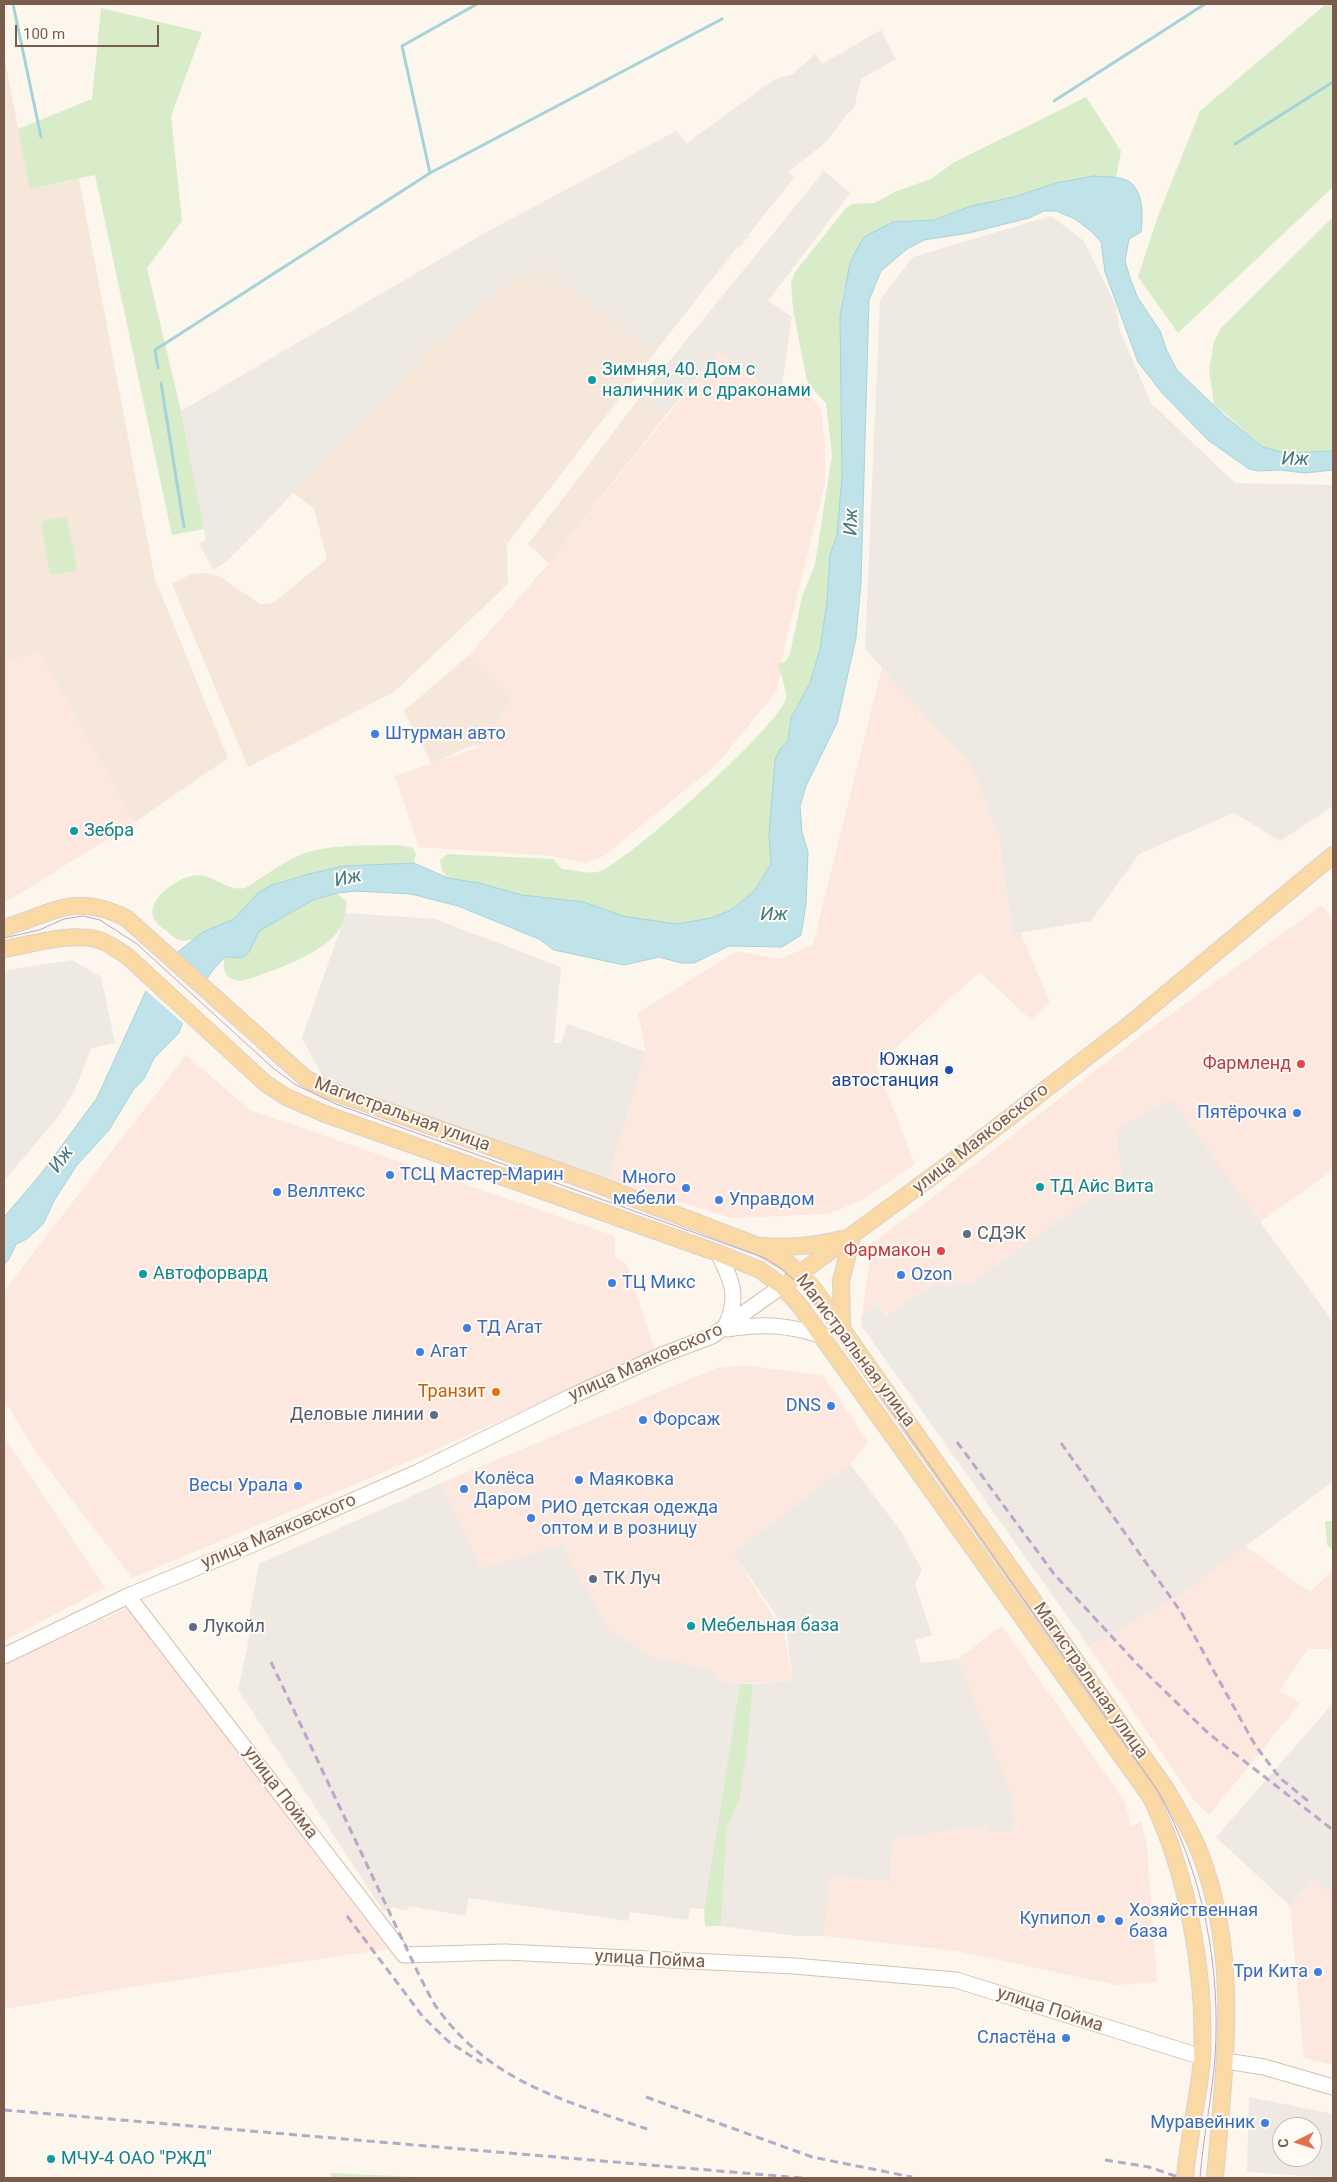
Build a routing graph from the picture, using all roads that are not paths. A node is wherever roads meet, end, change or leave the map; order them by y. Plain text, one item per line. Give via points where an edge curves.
1 (1333, 856) edge
2 (4, 928) edge
3 (4, 949) edge
4 (852, 1237) junction
5 (758, 1246) junction
6 (718, 1253) junction
7 (799, 1274) junction
8 (782, 1286) junction
9 (842, 1328) junction
10 (723, 1330) junction
11 (824, 1336) junction
12 (128, 1596) junction
13 (4, 1656) edge
14 (1202, 2057) junction
15 (1226, 2061) junction
16 (1333, 2087) edge
17 (1186, 2171) edge
18 (1215, 2172) edge

1 - 4 main road, улица Маяковского via 1130,1024
2 - 5 main road, Магистральная улица via 66,906 85,904 106,908 126,918 293,1069 325,1089
3 - 6 main road, Магистральная улица via 78,938 100,940 126,955 265,1083 286,1097 324,1114
4 - 5 main road via 816,1246
4 - 7 main road, улица Маяковского
4 - 9 main road via 841,1281
5 - 7 main road, Магистральная улица
6 - 8 main road, Магистральная улица via 760,1270
6 - 10 street via 729,1276 734,1305
7 - 8 main road, улица Маяковского
7 - 9 main road, Магистральная улица
8 - 10 street, улица Маяковского
8 - 11 main road, Магистральная улица
9 - 15 main road, Магистральная улица via 1166,1789 1189,1828 1216,1905 1222,1942 1228,2020
10 - 11 street via 757,1324 790,1326
10 - 12 street, улица Маяковского via 568,1398 392,1483
11 - 14 main road, Магистральная улица via 1150,1796 1169,1839 1189,1917 1202,2017
12 - 13 street, улица Маяковского
12 - 14 street, улица Пойма via 404,1955 523,1953 794,1966 956,1980
14 - 15 main road, улица Пойма
14 - 17 main road, Магистральная улица
15 - 16 street, улица Пойма via 1264,2067
15 - 18 main road, Магистральная улица

